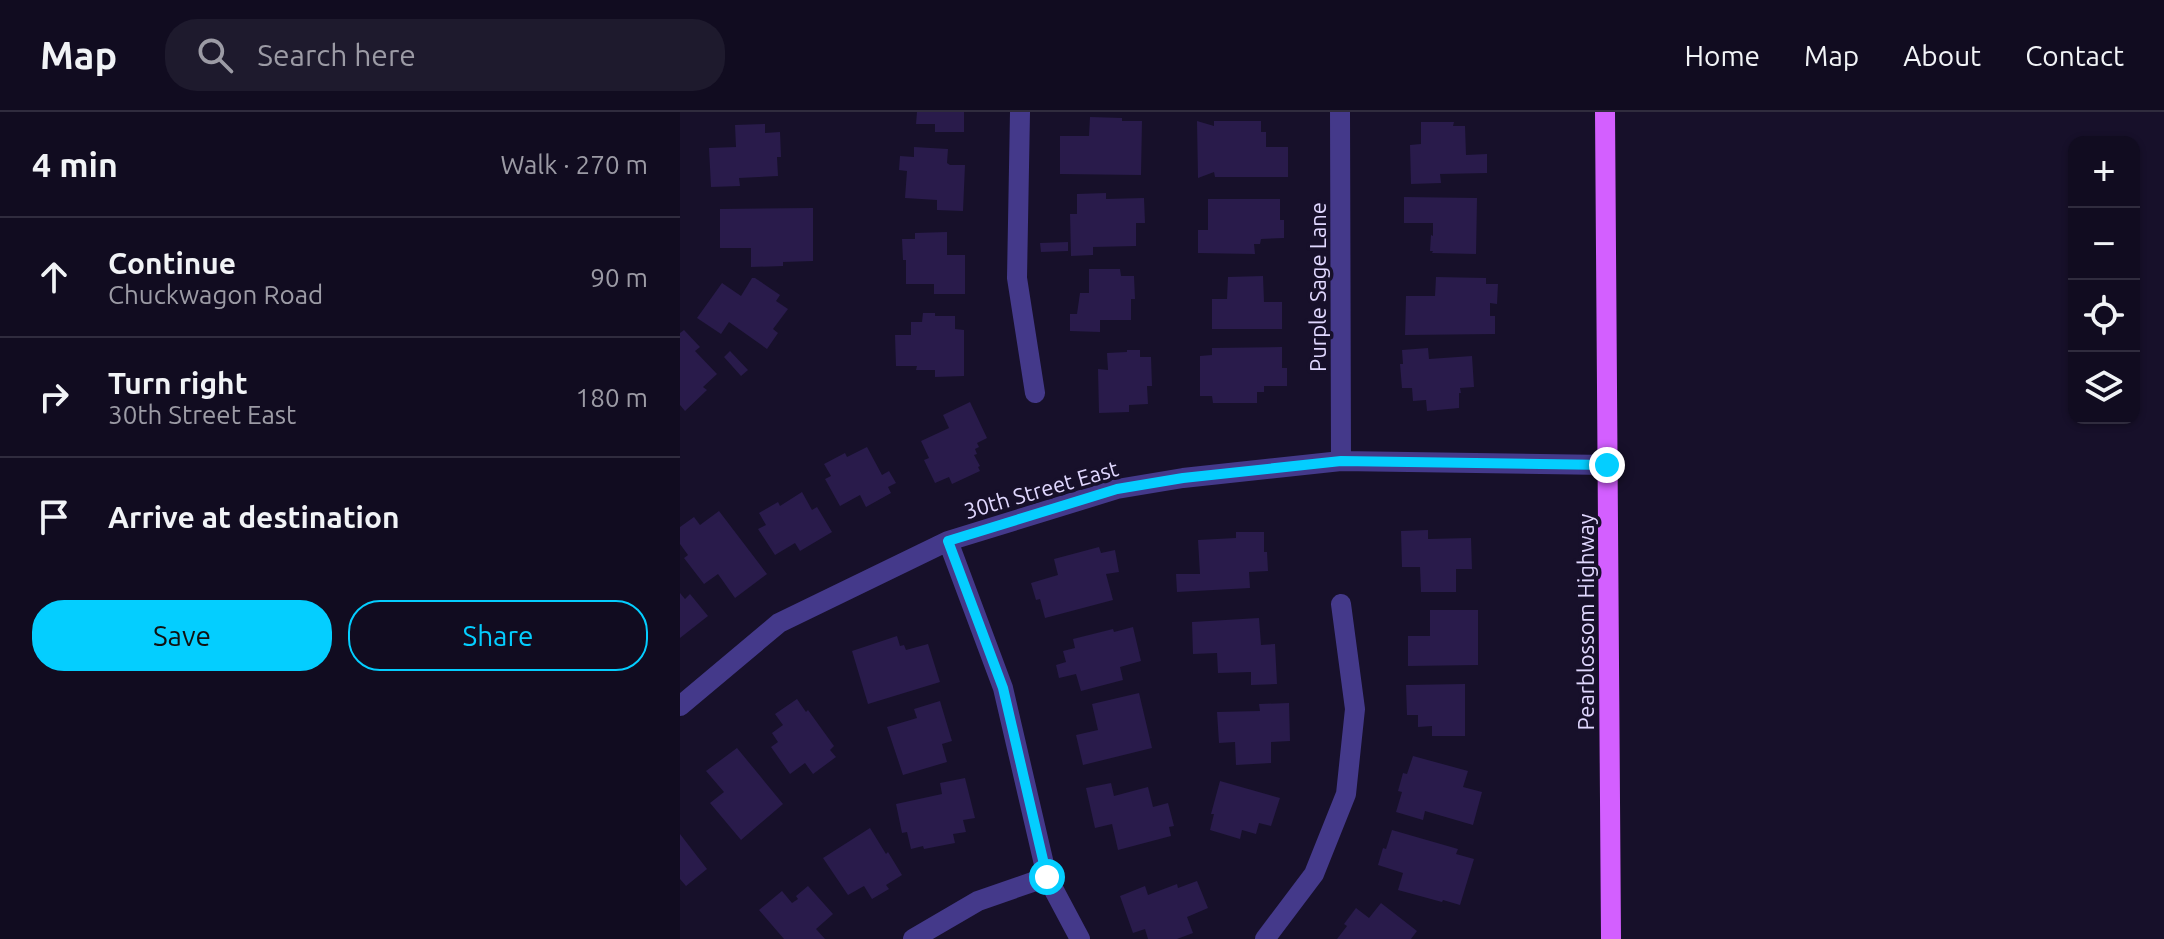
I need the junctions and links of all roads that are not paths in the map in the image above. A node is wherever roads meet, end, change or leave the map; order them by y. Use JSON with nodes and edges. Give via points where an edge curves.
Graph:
{"nodes":[{"id":1,"x":1020,"y":112,"type":"edge"},
{"id":2,"x":1340,"y":112,"type":"edge"},
{"id":3,"x":1605,"y":112,"type":"edge"},
{"id":4,"x":1035,"y":393,"type":"dead end"},
{"id":5,"x":1341,"y":461,"type":"junction"},
{"id":6,"x":1607,"y":465,"type":"junction"},
{"id":7,"x":948,"y":541,"type":"junction"},
{"id":8,"x":1341,"y":604,"type":"dead end"},
{"id":9,"x":680,"y":706,"type":"edge"},
{"id":10,"x":1047,"y":877,"type":"junction"},
{"id":11,"x":913,"y":939,"type":"edge"},
{"id":12,"x":1080,"y":939,"type":"edge"},
{"id":13,"x":1265,"y":939,"type":"edge"},
{"id":14,"x":1611,"y":939,"type":"edge"}],
"edges":[{"from":1,"to":4,"type":"street","via":[[1017,278]]},
{"from":2,"to":5,"type":"street","name":"Purple Sage Lane"},
{"from":3,"to":6,"type":"main road","name":"Pearblossom Highway"},
{"from":5,"to":6,"type":"street","name":"30th Street East"},
{"from":5,"to":7,"type":"street","name":"30th Street East","via":[[1117,489]]},
{"from":6,"to":14,"type":"main road","name":"Pearblossom Highway"},
{"from":7,"to":9,"type":"street","name":"30th Street East","via":[[779,623]]},
{"from":7,"to":10,"type":"street","via":[[1003,688]]},
{"from":8,"to":13,"type":"street","via":[[1355,709],[1346,794],[1314,874]]},
{"from":10,"to":11,"type":"street","via":[[978,901]]},
{"from":10,"to":12,"type":"street"}]}
